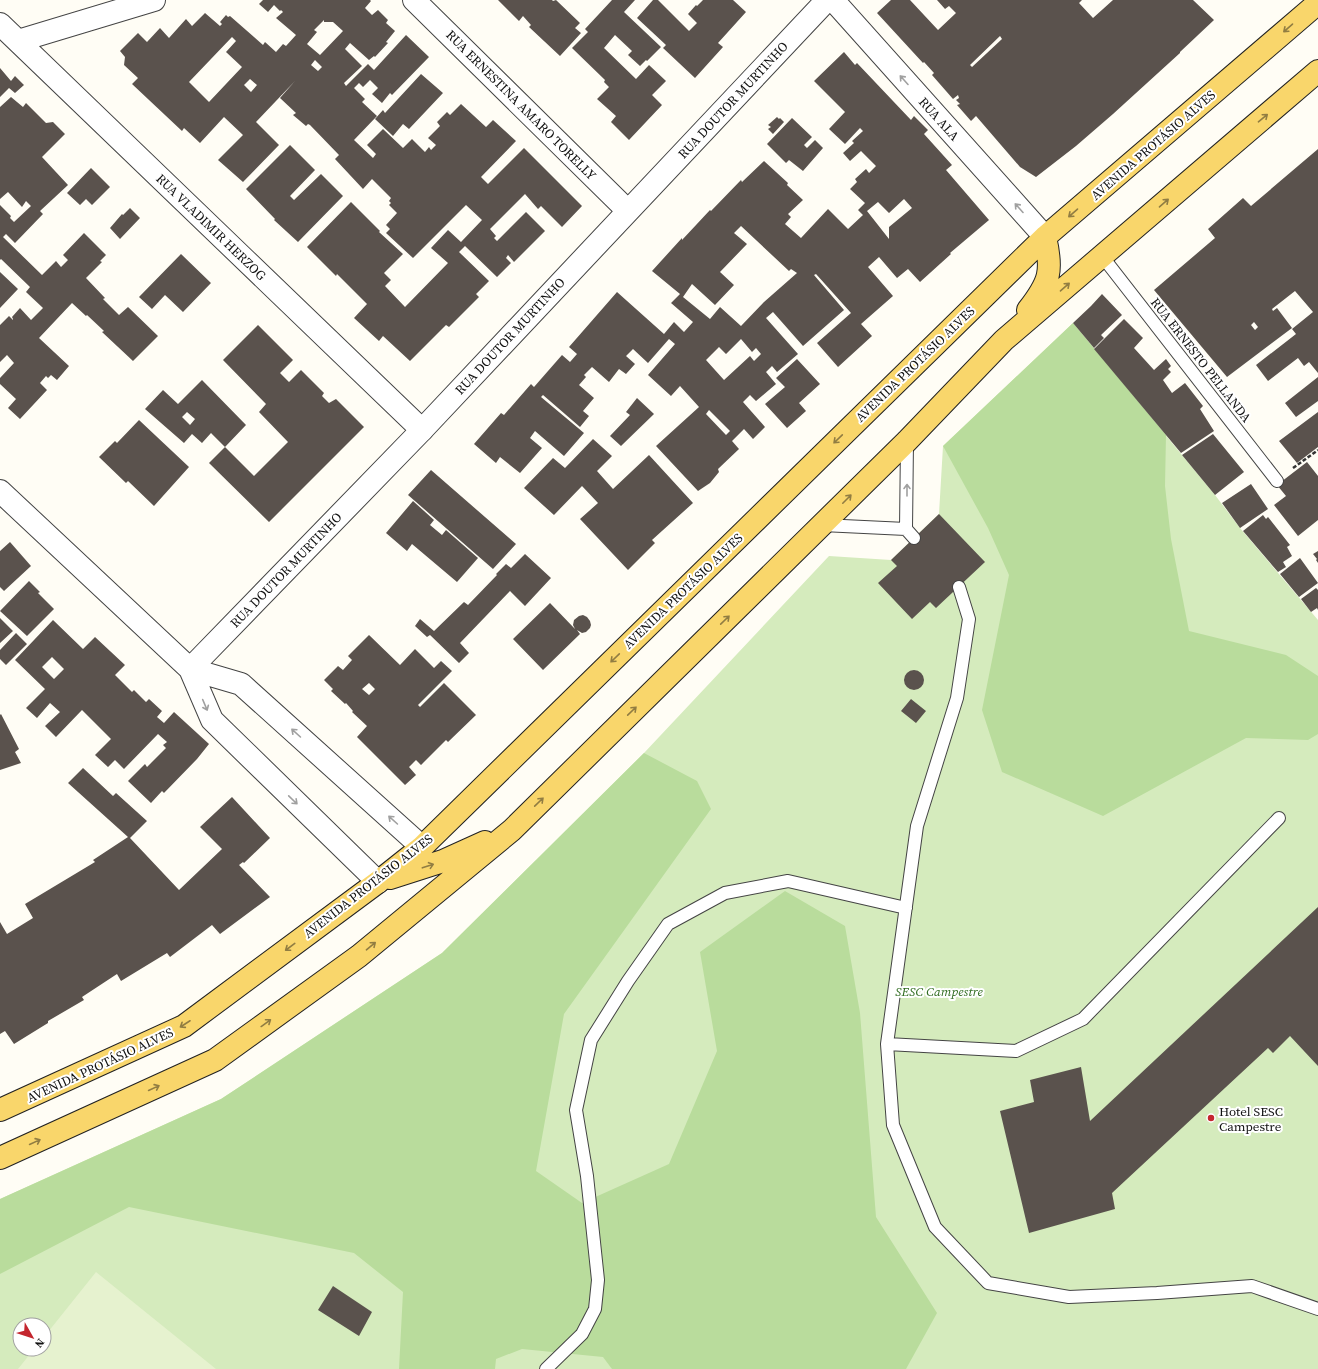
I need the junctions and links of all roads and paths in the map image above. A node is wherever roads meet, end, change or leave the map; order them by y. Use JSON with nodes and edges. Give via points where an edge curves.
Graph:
{"nodes":[{"id":1,"x":154,"y":0,"type":"edge"},
{"id":2,"x":414,"y":0,"type":"edge"},
{"id":3,"x":827,"y":0,"type":"edge"},
{"id":4,"x":833,"y":0,"type":"edge"},
{"id":5,"x":1318,"y":3,"type":"edge"},
{"id":6,"x":0,"y":24,"type":"edge"},
{"id":7,"x":18,"y":41,"type":"junction"},
{"id":8,"x":1318,"y":71,"type":"edge"},
{"id":9,"x":628,"y":211,"type":"junction"},
{"id":10,"x":1045,"y":237,"type":"junction"},
{"id":11,"x":1102,"y":256,"type":"junction"},
{"id":12,"x":1004,"y":340,"type":"junction"},
{"id":13,"x":422,"y":430,"type":"junction"},
{"id":14,"x":907,"y":441,"type":"junction"},
{"id":15,"x":1318,"y":450,"type":"edge"},
{"id":16,"x":1277,"y":481,"type":"joint"},
{"id":17,"x":0,"y":491,"type":"edge"},
{"id":18,"x":822,"y":525,"type":"junction"},
{"id":19,"x":959,"y":587,"type":"dead end"},
{"id":20,"x":190,"y":669,"type":"junction"},
{"id":21,"x":1279,"y":818,"type":"dead end"},
{"id":22,"x":512,"y":830,"type":"junction"},
{"id":23,"x":422,"y":847,"type":"junction"},
{"id":24,"x":378,"y":882,"type":"junction"},
{"id":25,"x":906,"y":908,"type":"junction"},
{"id":26,"x":887,"y":1044,"type":"junction"},
{"id":27,"x":0,"y":1110,"type":"edge"},
{"id":28,"x":0,"y":1158,"type":"edge"},
{"id":29,"x":1318,"y":1309,"type":"edge"},
{"id":30,"x":546,"y":1369,"type":"edge"}],
"edges":[{"from":1,"to":7,"type":"street"},
{"from":2,"to":9,"type":"street","name":"RUA ERNESTINA AMARO TORELLY"},
{"from":3,"to":9,"type":"street","name":"RUA DOUTOR MURTINHO"},
{"from":10,"to":4,"type":"street","name":"RUA ALA","one_way":true},
{"from":5,"to":10,"type":"main road","name":"AVENIDA PROTÁSIO ALVES","one_way":true},
{"from":6,"to":7,"type":"street","name":"RUA VLADIMIR HERZOG"},
{"from":7,"to":13,"type":"street","name":"RUA VLADIMIR HERZOG"},
{"from":11,"to":8,"type":"main road","one_way":true},
{"from":9,"to":13,"type":"street","name":"RUA DOUTOR MURTINHO"},
{"from":10,"to":12,"type":"main road","via":[[1050,270],[1044,286],[1037,299]]},
{"from":10,"to":23,"type":"main road","name":"AVENIDA PROTÁSIO ALVES","one_way":true},
{"from":12,"to":11,"type":"main road","one_way":true},
{"from":11,"to":16,"type":"lane","name":"RUA ERNESTO PELLANDA"},
{"from":12,"to":14,"type":"main road"},
{"from":13,"to":20,"type":"street","name":"RUA DOUTOR MURTINHO"},
{"from":18,"to":14,"type":"main road","one_way":true},
{"from":18,"to":14,"type":"lane","one_way":true,"via":[[910,534]]},
{"from":15,"to":16,"type":"path"},
{"from":17,"to":20,"type":"street"},
{"from":22,"to":18,"type":"main road","one_way":true},
{"from":19,"to":25,"type":"lane","via":[[969,619],[957,698],[917,826]]},
{"from":23,"to":20,"type":"street","one_way":true,"via":[[241,684]]},
{"from":20,"to":24,"type":"street","one_way":true,"via":[[212,720]]},
{"from":21,"to":26,"type":"lane","via":[[1083,1019],[1016,1051]]},
{"from":24,"to":22,"type":"main road","one_way":true,"via":[[443,861]]},
{"from":28,"to":22,"type":"main road","one_way":true,"via":[[215,1060],[359,956]]},
{"from":23,"to":24,"type":"main road","name":"AVENIDA PROTÁSIO ALVES"},
{"from":24,"to":27,"type":"main road","name":"AVENIDA PROTÁSIO ALVES","one_way":true,"via":[[184,1026]]},
{"from":25,"to":26,"type":"lane"},
{"from":25,"to":30,"type":"lane","via":[[788,881],[725,893],[668,924],[591,1040],[576,1110],[587,1176],[598,1280],[595,1309],[582,1334]]},
{"from":26,"to":29,"type":"lane","via":[[893,1125],[935,1227],[988,1283],[1069,1297],[1252,1286]]}]}
